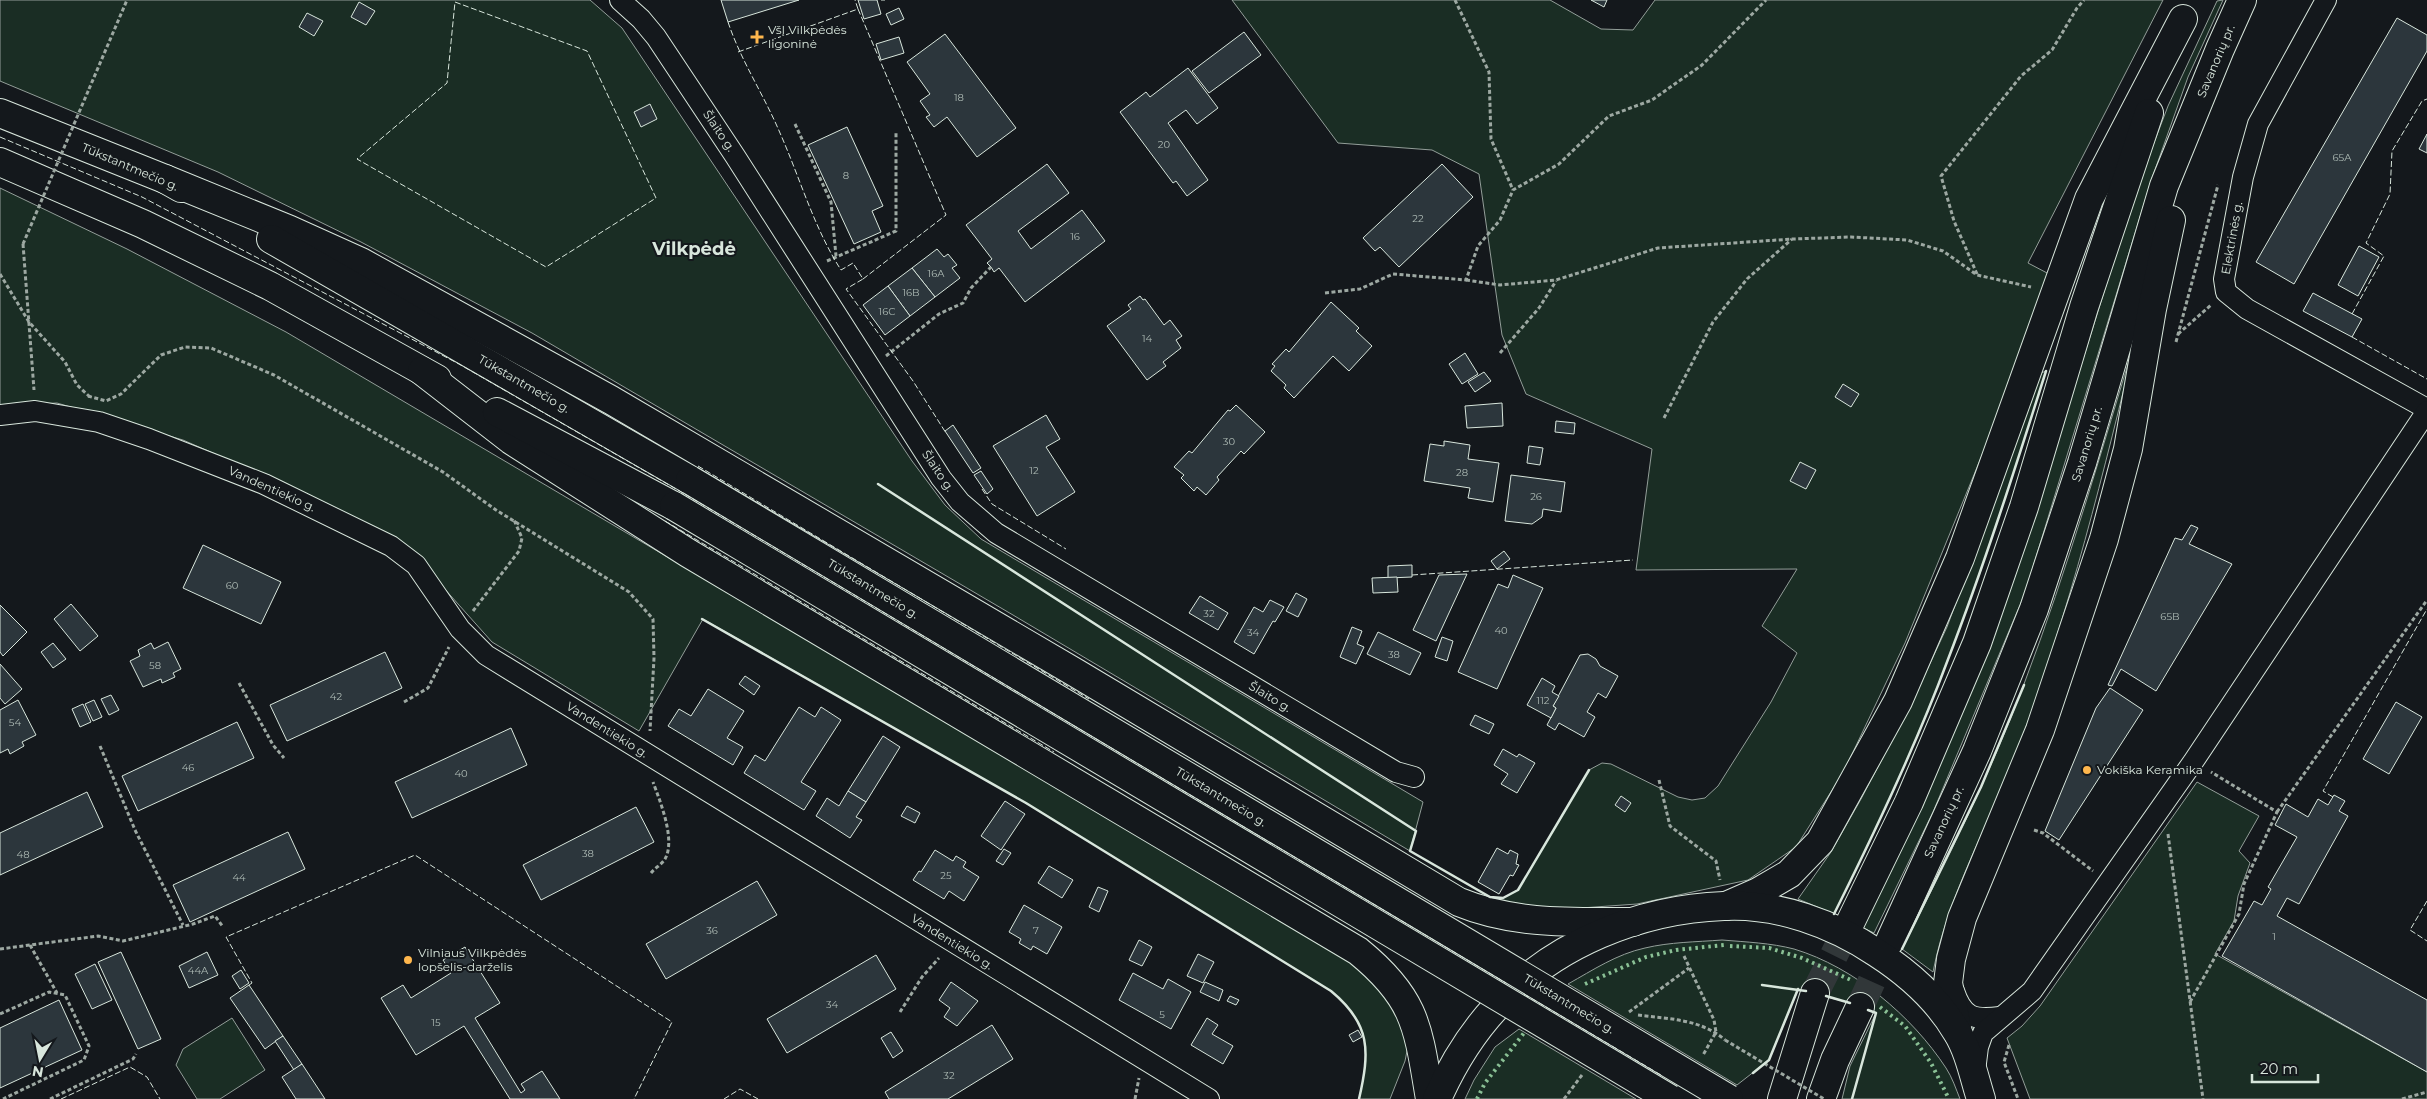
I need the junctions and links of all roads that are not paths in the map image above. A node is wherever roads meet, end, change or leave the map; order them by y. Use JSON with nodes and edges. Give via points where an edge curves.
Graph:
{"nodes":[{"id":1,"x":620,"y":0,"type":"edge"},
{"id":2,"x":2242,"y":0,"type":"edge"},
{"id":3,"x":2326,"y":0,"type":"edge"},
{"id":4,"x":2189,"y":10,"type":"edge"},
{"id":5,"x":0,"y":113,"type":"edge"},
{"id":6,"x":2186,"y":135,"type":"junction"},
{"id":7,"x":0,"y":162,"type":"edge"},
{"id":8,"x":165,"y":179,"type":"junction"},
{"id":9,"x":422,"y":371,"type":"junction"},
{"id":10,"x":2427,"y":410,"type":"edge"},
{"id":11,"x":0,"y":415,"type":"edge"},
{"id":12,"x":1414,"y":777,"type":"dead end"},
{"id":13,"x":1723,"y":893,"type":"junction"},
{"id":14,"x":1851,"y":921,"type":"tunnel mouth"},
{"id":15,"x":1633,"y":922,"type":"junction"},
{"id":16,"x":1890,"y":940,"type":"tunnel mouth"},
{"id":17,"x":1949,"y":974,"type":"junction"},
{"id":18,"x":1815,"y":993,"type":"tunnel mouth"},
{"id":19,"x":1860,"y":1007,"type":"tunnel mouth"},
{"id":20,"x":2000,"y":1017,"type":"junction"},
{"id":21,"x":1958,"y":1033,"type":"junction"},
{"id":22,"x":1978,"y":1089,"type":"edge"},
{"id":23,"x":1209,"y":1099,"type":"edge"},
{"id":24,"x":1430,"y":1099,"type":"edge"},
{"id":25,"x":1437,"y":1099,"type":"edge"},
{"id":26,"x":1670,"y":1099,"type":"edge"},
{"id":27,"x":1729,"y":1099,"type":"edge"},
{"id":28,"x":1782,"y":1099,"type":"edge"},
{"id":29,"x":1822,"y":1099,"type":"edge"}],
"edges":[{"from":1,"to":12,"type":"street","name":"Šlaito g.","via":[[656,37],[960,502],[996,534],[1396,772]]},
{"from":2,"to":6,"type":"highway","name":"Savanorių pr."},
{"from":3,"to":10,"type":"street","name":"Elektrinės g.","via":[[2258,124],[2242,177],[2224,279],[2226,292],[2247,308]]},
{"from":4,"to":13,"type":"highway","via":[[2090,200],[1967,540],[1898,701],[1820,842],[1789,874],[1758,892]]},
{"from":4,"to":14,"type":"highway","via":[[2121,193],[1996,591],[1942,727]]},
{"from":5,"to":8,"type":"highway","name":"Tūkstantmečio g."},
{"from":6,"to":16,"type":"highway","name":"Savanorių pr.","via":[[2164,186],[2082,463],[2034,609],[1977,751]]},
{"from":6,"to":17,"type":"highway","via":[[2118,490],[2040,730],[1962,918]]},
{"from":7,"to":9,"type":"highway","via":[[143,224],[270,286]]},
{"from":8,"to":15,"type":"highway","via":[[361,262],[594,390],[753,481],[1459,902],[1505,917],[1543,922]]},
{"from":8,"to":27,"type":"highway","name":"Tūkstantmečio g.","bridge":true,"via":[[430,328],[690,480]]},
{"from":9,"to":24,"type":"highway","via":[[510,440],[663,537],[1358,951],[1381,970],[1408,1006],[1420,1040]]},
{"from":9,"to":26,"type":"highway","bridge":true,"via":[[674,506]]},
{"from":10,"to":20,"type":"street","via":[[2193,762],[2032,991]]},
{"from":11,"to":23,"type":"street","name":"Vandentiekio g.","via":[[35,411],[99,422],[264,484],[391,546],[416,565],[460,629],[486,655]]},
{"from":13,"to":15,"type":"highway"},
{"from":13,"to":21,"type":"highway","via":[[1812,920],[1859,940],[1928,994]]},
{"from":15,"to":25,"type":"highway","via":[[1566,951],[1526,979],[1470,1038]]},
{"from":17,"to":20,"type":"street","via":[[1965,1012],[1978,1018]]},
{"from":17,"to":21,"type":"highway","via":[[1949,992]]},
{"from":18,"to":28,"type":"highway"},
{"from":19,"to":29,"type":"highway","via":[[1835,1060]]},
{"from":20,"to":22,"type":"street","via":[[1983,1033],[1978,1047]]},
{"from":21,"to":22,"type":"highway"}]}
